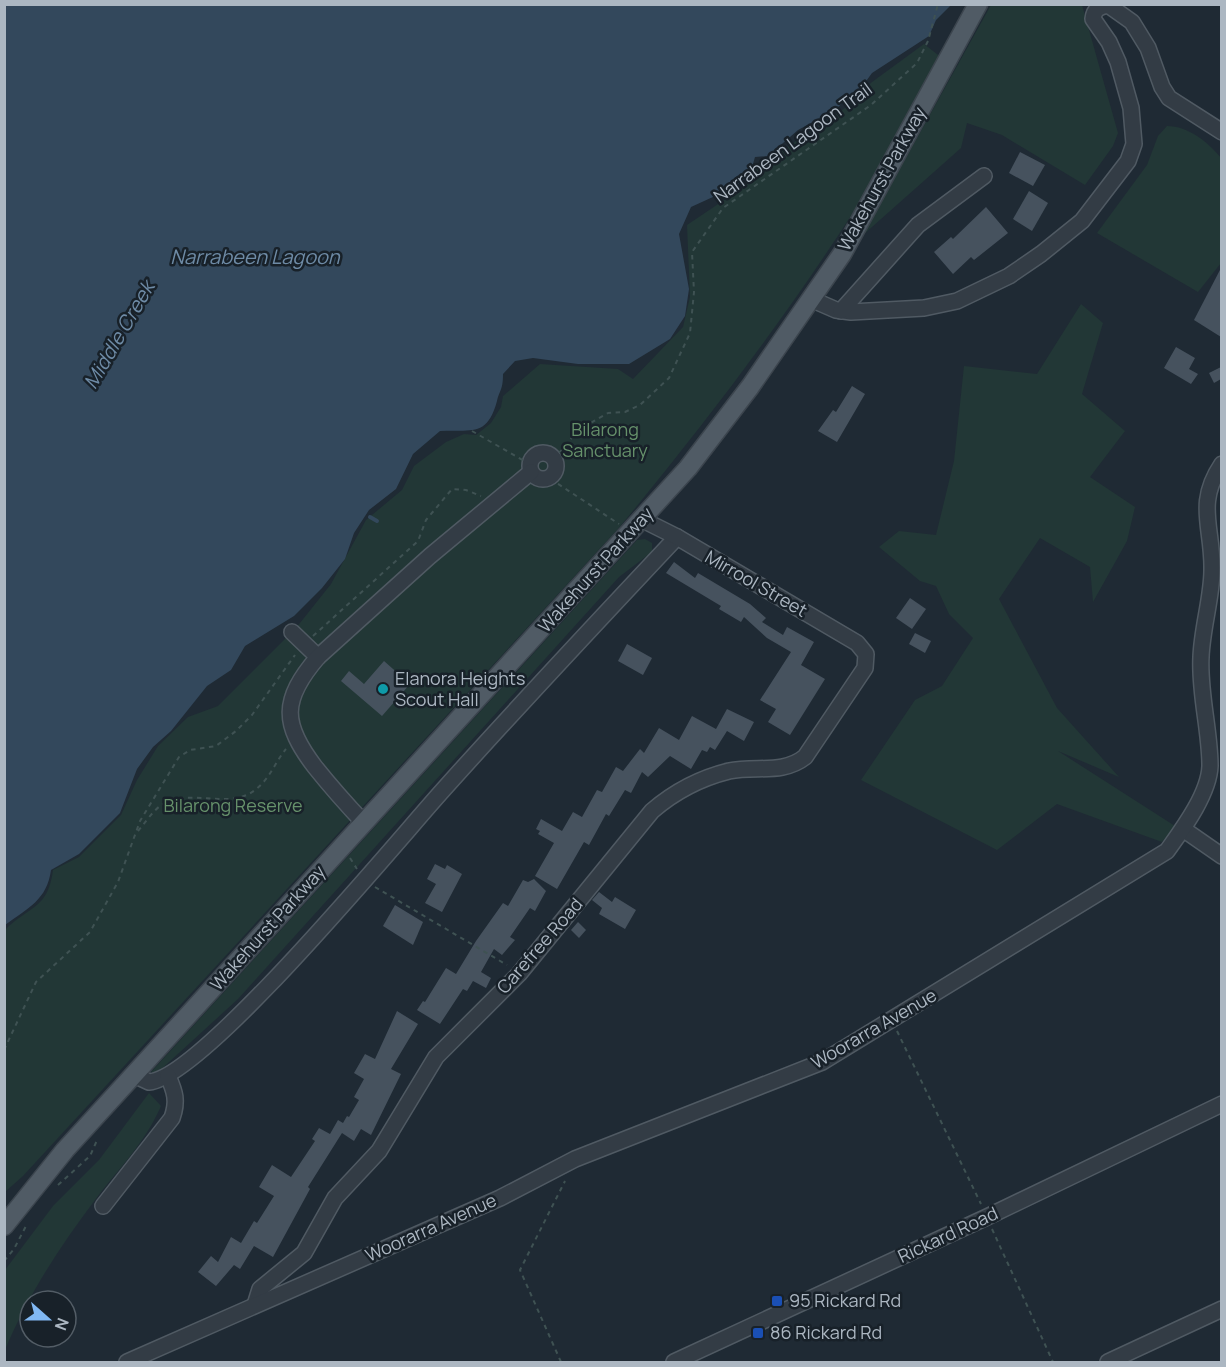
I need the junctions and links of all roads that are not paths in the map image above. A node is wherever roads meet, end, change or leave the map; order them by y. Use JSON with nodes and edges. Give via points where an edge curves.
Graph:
{"nodes":[{"id":1,"x":978,"y":4,"type":"edge"},
{"id":2,"x":1221,"y":132,"type":"edge"},
{"id":3,"x":984,"y":176,"type":"dead end"},
{"id":4,"x":813,"y":300,"type":"junction"},
{"id":5,"x":841,"y":311,"type":"junction"},
{"id":6,"x":1221,"y":464,"type":"edge"},
{"id":7,"x":531,"y":468,"type":"junction"},
{"id":8,"x":637,"y":526,"type":"junction"},
{"id":9,"x":677,"y":537,"type":"junction"},
{"id":10,"x":292,"y":632,"type":"dead end"},
{"id":11,"x":866,"y":654,"type":"joint"},
{"id":12,"x":318,"y":657,"type":"junction"},
{"id":13,"x":364,"y":823,"type":"junction"},
{"id":14,"x":1183,"y":829,"type":"junction"},
{"id":15,"x":1221,"y":856,"type":"edge"},
{"id":16,"x":134,"y":1076,"type":"junction"},
{"id":17,"x":168,"y":1076,"type":"junction"},
{"id":18,"x":1221,"y":1104,"type":"edge"},
{"id":19,"x":103,"y":1206,"type":"dead end"},
{"id":20,"x":4,"y":1227,"type":"edge"},
{"id":21,"x":255,"y":1305,"type":"junction"},
{"id":22,"x":1221,"y":1309,"type":"edge"},
{"id":23,"x":127,"y":1362,"type":"edge"},
{"id":24,"x":674,"y":1362,"type":"edge"},
{"id":25,"x":1108,"y":1362,"type":"edge"}],
"edges":[{"from":1,"to":4,"type":"main road","name":"Wakehurst Parkway"},
{"from":2,"to":5,"type":"street","via":[[1169,98],[1148,48],[1132,22],[1108,5],[1099,6],[1093,18],[1118,62],[1131,108],[1134,144],[1128,161],[1082,221],[1009,276],[957,301],[924,308]]},
{"from":3,"to":5,"type":"street","via":[[918,225]]},
{"from":4,"to":5,"type":"street"},
{"from":4,"to":8,"type":"main road","name":"Wakehurst Parkway","via":[[688,468]]},
{"from":6,"to":14,"type":"street","name":"Woorarra Avenue","via":[[1210,482],[1206,501],[1212,571],[1200,659],[1210,768]]},
{"from":7,"to":7,"type":"street","via":[[538,455],[545,454],[552,458],[555,469],[548,478],[541,479]]},
{"from":7,"to":12,"type":"street"},
{"from":8,"to":9,"type":"street","name":"Mirrool Street"},
{"from":8,"to":13,"type":"main road","name":"Wakehurst Parkway"},
{"from":9,"to":11,"type":"street","name":"Mirrool Street","via":[[857,643]]},
{"from":9,"to":17,"type":"street","name":"Wakehurst Parkway","via":[[236,1018]]},
{"from":10,"to":12,"type":"street"},
{"from":11,"to":21,"type":"street","name":"Carefree Road","via":[[865,668],[805,757],[793,767],[730,771],[673,793],[652,811],[519,974],[436,1057],[379,1151],[335,1198],[303,1253],[260,1289]]},
{"from":12,"to":13,"type":"street","via":[[294,692],[290,712],[295,740]]},
{"from":13,"to":16,"type":"main road","name":"Wakehurst Parkway"},
{"from":14,"to":15,"type":"street"},
{"from":14,"to":21,"type":"street","name":"Woorarra Avenue","via":[[1167,851],[822,1062],[575,1159],[490,1202]]},
{"from":16,"to":17,"type":"street","via":[[149,1082]]},
{"from":16,"to":20,"type":"main road","name":"Wakehurst Parkway","via":[[65,1150]]},
{"from":17,"to":19,"type":"street","via":[[176,1095],[172,1118]]},
{"from":18,"to":24,"type":"street","name":"Rickard Road"},
{"from":21,"to":23,"type":"street","name":"Woorarra Avenue"},
{"from":22,"to":25,"type":"street"}]}
